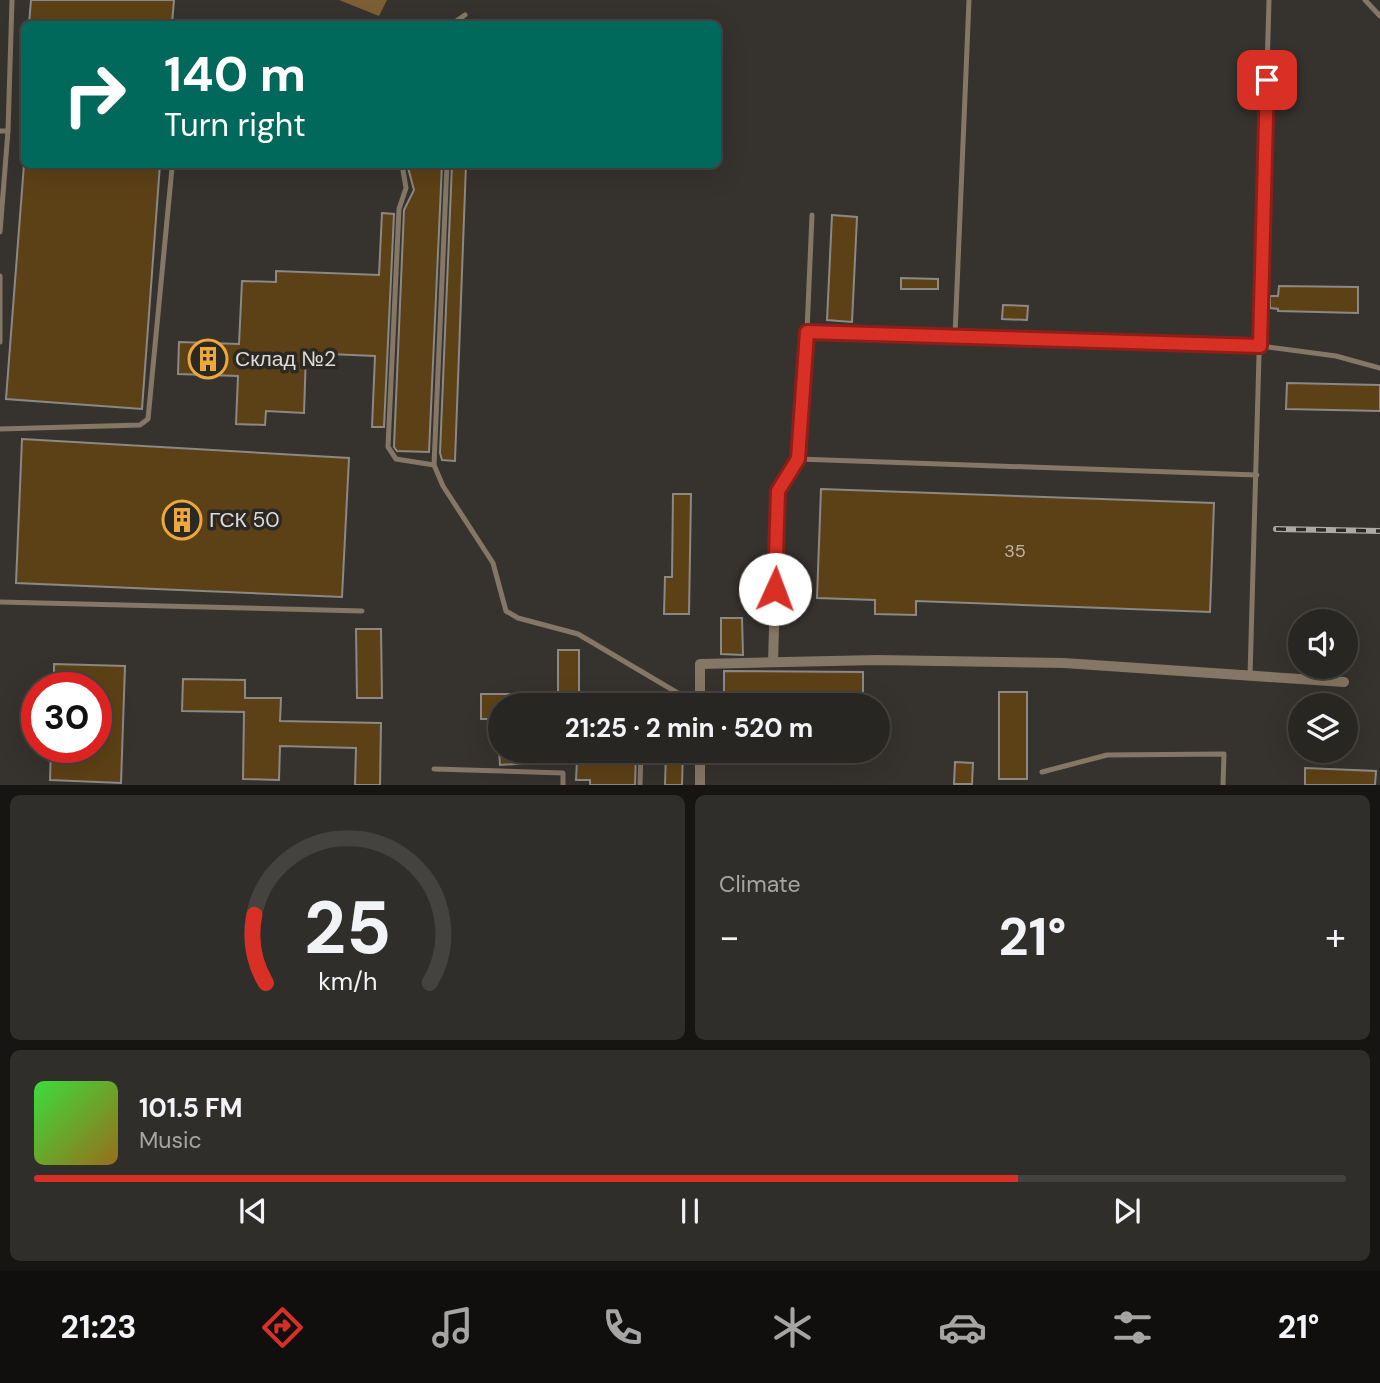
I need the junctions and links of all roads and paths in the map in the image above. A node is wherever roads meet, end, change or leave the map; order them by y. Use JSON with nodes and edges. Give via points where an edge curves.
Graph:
{"nodes":[{"id":1,"x":12,"y":0,"type":"edge"},
{"id":2,"x":969,"y":0,"type":"edge"},
{"id":3,"x":1269,"y":0,"type":"edge"},
{"id":4,"x":1365,"y":0,"type":"edge"},
{"id":5,"x":465,"y":15,"type":"dead end"},
{"id":6,"x":1380,"y":16,"type":"edge"},
{"id":7,"x":456,"y":21,"type":"edge"},
{"id":8,"x":0,"y":131,"type":"edge"},
{"id":9,"x":8,"y":131,"type":"junction"},
{"id":10,"x":172,"y":168,"type":"dead end"},
{"id":11,"x":403,"y":168,"type":"edge"},
{"id":12,"x":447,"y":168,"type":"edge"},
{"id":13,"x":812,"y":215,"type":"dead end"},
{"id":14,"x":0,"y":232,"type":"edge"},
{"id":15,"x":0,"y":276,"type":"edge"},
{"id":16,"x":807,"y":332,"type":"junction"},
{"id":17,"x":955,"y":335,"type":"junction"},
{"id":18,"x":0,"y":342,"type":"edge"},
{"id":19,"x":1260,"y":346,"type":"junction"},
{"id":20,"x":1380,"y":368,"type":"edge"},
{"id":21,"x":0,"y":429,"type":"edge"},
{"id":22,"x":798,"y":459,"type":"junction"},
{"id":23,"x":434,"y":465,"type":"junction"},
{"id":24,"x":1257,"y":475,"type":"junction"},
{"id":25,"x":0,"y":602,"type":"edge"},
{"id":26,"x":362,"y":611,"type":"dead end"},
{"id":27,"x":773,"y":662,"type":"junction"},
{"id":28,"x":1250,"y":676,"type":"junction"},
{"id":29,"x":1344,"y":682,"type":"dead end"},
{"id":30,"x":679,"y":693,"type":"edge"},
{"id":31,"x":699,"y":693,"type":"edge"},
{"id":32,"x":641,"y":763,"type":"edge"},
{"id":33,"x":700,"y":763,"type":"edge"},
{"id":34,"x":434,"y":769,"type":"dead end"},
{"id":35,"x":1042,"y":772,"type":"dead end"},
{"id":36,"x":563,"y":785,"type":"edge"},
{"id":37,"x":640,"y":785,"type":"edge"},
{"id":38,"x":699,"y":785,"type":"edge"},
{"id":39,"x":1223,"y":785,"type":"edge"}],
"edges":[{"from":1,"to":9,"type":"lane"},
{"from":2,"to":17,"type":"lane"},
{"from":3,"to":19,"type":"lane"},
{"from":4,"to":6,"type":"lane"},
{"from":5,"to":7,"type":"lane"},
{"from":8,"to":9,"type":"lane"},
{"from":9,"to":14,"type":"lane"},
{"from":10,"to":21,"type":"lane","via":[[148,419],[140,425]]},
{"from":11,"to":23,"type":"lane","via":[[406,188],[399,209],[388,447],[396,459]]},
{"from":12,"to":23,"type":"lane"},
{"from":13,"to":16,"type":"lane"},
{"from":15,"to":18,"type":"lane"},
{"from":16,"to":17,"type":"lane"},
{"from":16,"to":22,"type":"lane"},
{"from":17,"to":19,"type":"lane"},
{"from":19,"to":20,"type":"lane","via":[[1336,355]]},
{"from":19,"to":24,"type":"lane"},
{"from":22,"to":24,"type":"lane"},
{"from":22,"to":27,"type":"street","via":[[778,491]]},
{"from":23,"to":30,"type":"lane","via":[[493,563],[506,611],[578,634]]},
{"from":24,"to":28,"type":"lane"},
{"from":25,"to":26,"type":"lane"},
{"from":27,"to":28,"type":"street","via":[[1064,663]]},
{"from":27,"to":31,"type":"street","via":[[700,664]]},
{"from":28,"to":29,"type":"street"},
{"from":32,"to":37,"type":"lane"},
{"from":33,"to":38,"type":"street"},
{"from":34,"to":36,"type":"lane","via":[[563,773]]},
{"from":35,"to":39,"type":"lane","via":[[1107,755],[1224,754]]}]}
